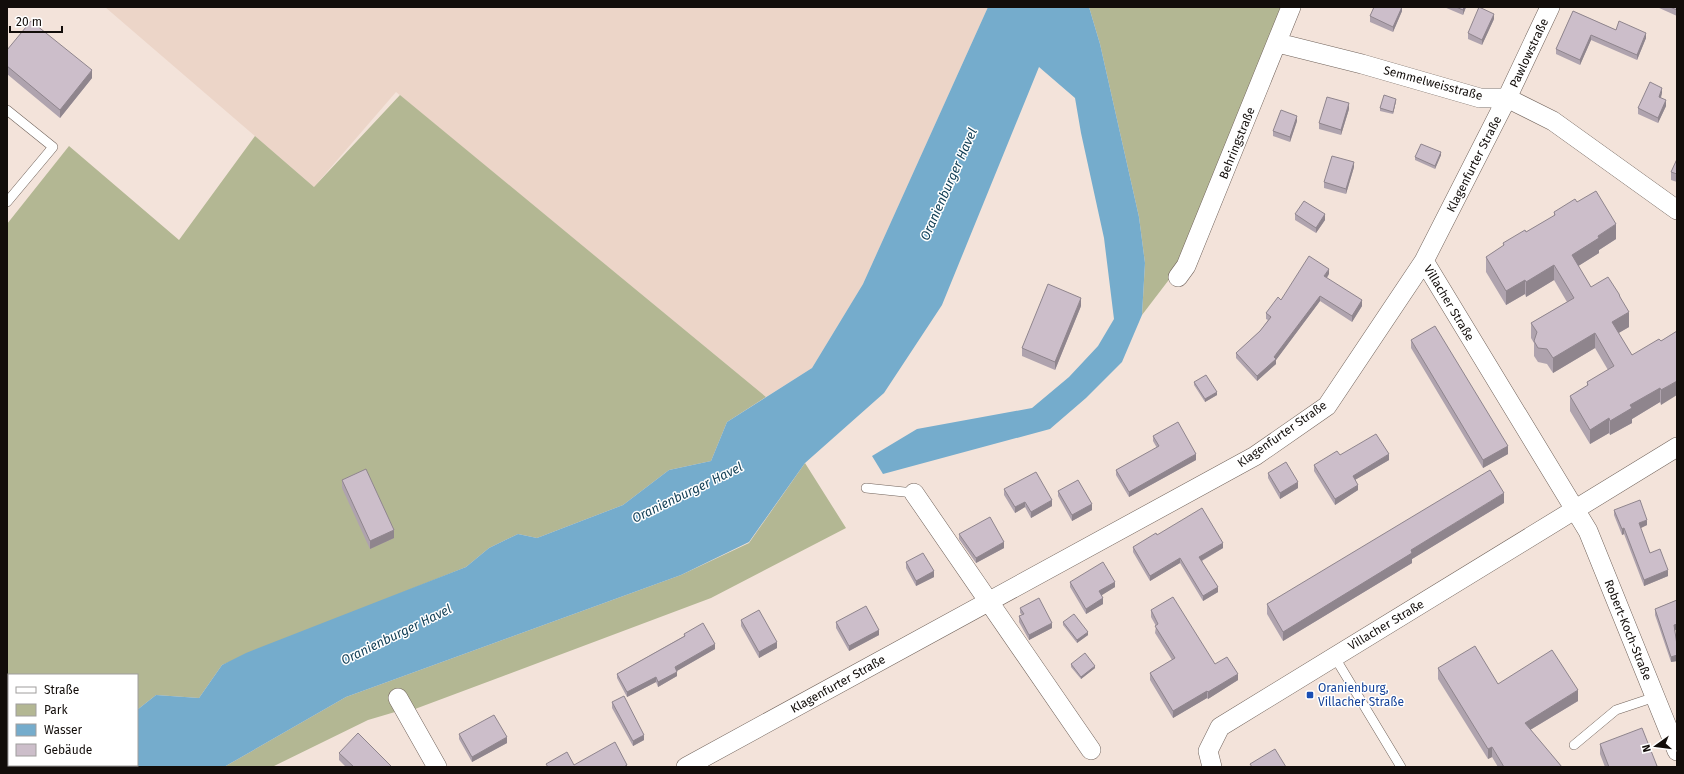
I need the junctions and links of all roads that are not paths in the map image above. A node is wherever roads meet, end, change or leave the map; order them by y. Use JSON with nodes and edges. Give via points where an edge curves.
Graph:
{"nodes":[{"id":1,"x":1291,"y":7,"type":"edge"},
{"id":2,"x":1550,"y":7,"type":"edge"},
{"id":3,"x":1278,"y":43,"type":"junction"},
{"id":4,"x":1507,"y":98,"type":"junction"},
{"id":5,"x":7,"y":110,"type":"edge"},
{"id":6,"x":7,"y":202,"type":"edge"},
{"id":7,"x":1677,"y":210,"type":"edge"},
{"id":8,"x":1424,"y":261,"type":"junction"},
{"id":9,"x":1178,"y":277,"type":"dead end"},
{"id":10,"x":1677,"y":447,"type":"edge"},
{"id":11,"x":866,"y":488,"type":"dead end"},
{"id":12,"x":914,"y":493,"type":"joint"},
{"id":13,"x":1575,"y":509,"type":"junction"},
{"id":14,"x":990,"y":601,"type":"junction"},
{"id":15,"x":1334,"y":656,"type":"junction"},
{"id":16,"x":1655,"y":697,"type":"junction"},
{"id":17,"x":398,"y":698,"type":"dead end"},
{"id":18,"x":1574,"y":745,"type":"dead end"},
{"id":19,"x":1091,"y":750,"type":"dead end"},
{"id":20,"x":1677,"y":751,"type":"edge"},
{"id":21,"x":1210,"y":759,"type":"edge"},
{"id":22,"x":437,"y":767,"type":"edge"},
{"id":23,"x":686,"y":767,"type":"edge"},
{"id":24,"x":1401,"y":767,"type":"edge"}],
"edges":[{"from":1,"to":3,"type":"street","name":"Behringstraße"},
{"from":2,"to":4,"type":"street","name":"Pawlowstraße"},
{"from":3,"to":4,"type":"street","name":"Semmelweisstraße","via":[[1480,98]]},
{"from":3,"to":9,"type":"street","name":"Behringstraße","via":[[1186,266]]},
{"from":4,"to":7,"type":"street","name":"Semmelweisstraße","via":[[1553,121]]},
{"from":4,"to":8,"type":"street","name":"Klagenfurter Straße"},
{"from":5,"to":6,"type":"lane","via":[[53,147]]},
{"from":8,"to":13,"type":"street","name":"Villacher Straße"},
{"from":8,"to":14,"type":"street","name":"Klagenfurter Straße","via":[[1327,406],[1255,456]]},
{"from":10,"to":13,"type":"street","name":"Villacher Straße"},
{"from":11,"to":12,"type":"lane"},
{"from":12,"to":14,"type":"street"},
{"from":13,"to":15,"type":"street","name":"Villacher Straße"},
{"from":13,"to":16,"type":"street","name":"Robert-Koch-Straße","via":[[1588,531]]},
{"from":14,"to":19,"type":"street"},
{"from":14,"to":23,"type":"street","name":"Klagenfurter Straße"},
{"from":15,"to":21,"type":"street","name":"Villacher Straße","via":[[1220,727]]},
{"from":15,"to":24,"type":"lane"},
{"from":16,"to":18,"type":"lane","via":[[1616,710]]},
{"from":16,"to":20,"type":"street","name":"Robert-Koch-Straße"},
{"from":17,"to":22,"type":"street"}]}
